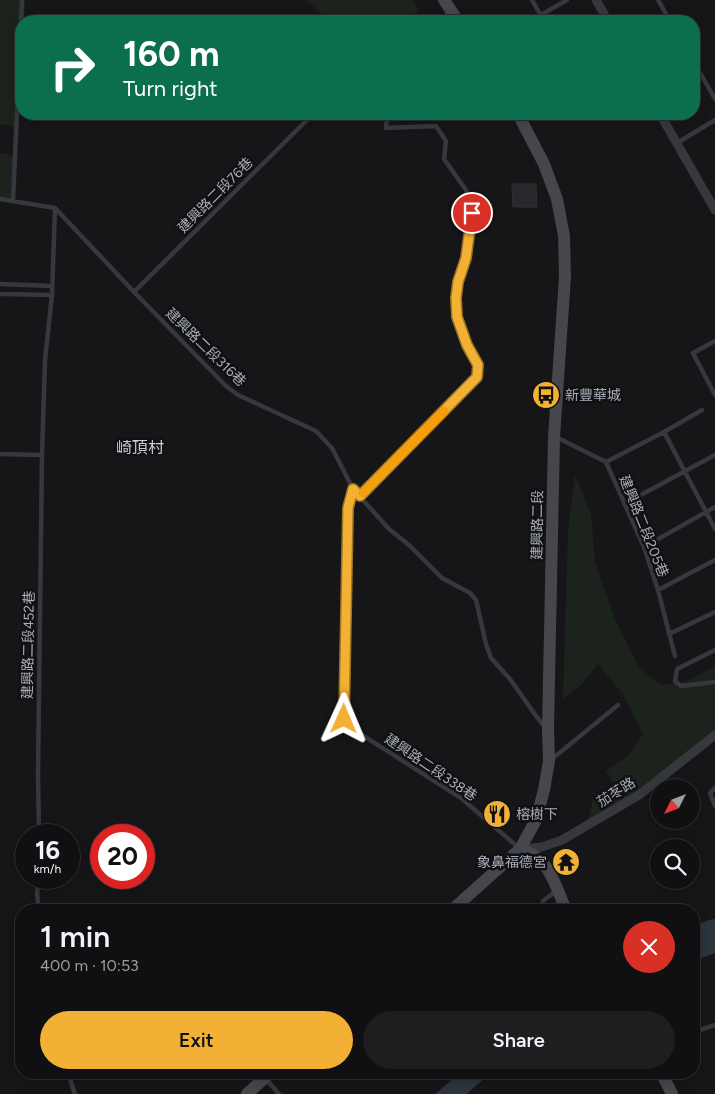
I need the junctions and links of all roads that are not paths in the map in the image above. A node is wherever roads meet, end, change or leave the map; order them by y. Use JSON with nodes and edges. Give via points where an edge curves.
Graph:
{"nodes":[{"id":1,"x":22,"y":0,"type":"edge"},
{"id":2,"x":532,"y":0,"type":"edge"},
{"id":3,"x":567,"y":0,"type":"edge"},
{"id":4,"x":596,"y":0,"type":"edge"},
{"id":5,"x":658,"y":0,"type":"edge"},
{"id":6,"x":21,"y":15,"type":"edge"},
{"id":7,"x":541,"y":15,"type":"joint"},
{"id":8,"x":605,"y":15,"type":"edge"},
{"id":9,"x":667,"y":15,"type":"edge"},
{"id":10,"x":700,"y":73,"type":"edge"},
{"id":11,"x":715,"y":100,"type":"edge"},
{"id":12,"x":16,"y":120,"type":"edge"},
{"id":13,"x":307,"y":120,"type":"edge"},
{"id":14,"x":387,"y":120,"type":"edge"},
{"id":15,"x":521,"y":120,"type":"edge"},
{"id":16,"x":664,"y":120,"type":"edge"},
{"id":17,"x":715,"y":120,"type":"edge"},
{"id":18,"x":677,"y":143,"type":"junction"},
{"id":19,"x":0,"y":199,"type":"edge"},
{"id":20,"x":12,"y":201,"type":"junction"},
{"id":21,"x":55,"y":208,"type":"junction"},
{"id":22,"x":715,"y":210,"type":"edge"},
{"id":23,"x":0,"y":284,"type":"edge"},
{"id":24,"x":52,"y":286,"type":"junction"},
{"id":25,"x":134,"y":292,"type":"junction"},
{"id":26,"x":1,"y":294,"type":"edge"},
{"id":27,"x":52,"y":295,"type":"junction"},
{"id":28,"x":715,"y":341,"type":"edge"},
{"id":29,"x":715,"y":395,"type":"edge"},
{"id":30,"x":702,"y":410,"type":"dead end"},
{"id":31,"x":664,"y":432,"type":"junction"},
{"id":32,"x":554,"y":437,"type":"junction"},
{"id":33,"x":0,"y":454,"type":"edge"},
{"id":34,"x":42,"y":455,"type":"junction"},
{"id":35,"x":715,"y":455,"type":"edge"},
{"id":36,"x":606,"y":462,"type":"junction"},
{"id":37,"x":685,"y":471,"type":"junction"},
{"id":38,"x":353,"y":489,"type":"junction"},
{"id":39,"x":360,"y":496,"type":"junction"},
{"id":40,"x":624,"y":504,"type":"junction"},
{"id":41,"x":715,"y":507,"type":"edge"},
{"id":42,"x":706,"y":512,"type":"junction"},
{"id":43,"x":715,"y":529,"type":"edge"},
{"id":44,"x":644,"y":547,"type":"junction"},
{"id":45,"x":715,"y":560,"type":"edge"},
{"id":46,"x":658,"y":590,"type":"junction"},
{"id":47,"x":715,"y":612,"type":"edge"},
{"id":48,"x":669,"y":634,"type":"junction"},
{"id":49,"x":715,"y":650,"type":"edge"},
{"id":50,"x":675,"y":656,"type":"dead end"},
{"id":51,"x":715,"y":682,"type":"edge"},
{"id":52,"x":618,"y":705,"type":"dead end"},
{"id":53,"x":548,"y":729,"type":"junction"},
{"id":54,"x":715,"y":735,"type":"edge"},
{"id":55,"x":548,"y":761,"type":"junction"},
{"id":56,"x":715,"y":788,"type":"edge"},
{"id":57,"x":715,"y":806,"type":"edge"},
{"id":58,"x":39,"y":824,"type":"edge"},
{"id":59,"x":520,"y":849,"type":"junction"},
{"id":60,"x":38,"y":889,"type":"edge"},
{"id":61,"x":557,"y":890,"type":"junction"},
{"id":62,"x":38,"y":904,"type":"edge"},
{"id":63,"x":459,"y":904,"type":"edge"},
{"id":64,"x":543,"y":904,"type":"edge"},
{"id":65,"x":563,"y":904,"type":"edge"},
{"id":66,"x":715,"y":1025,"type":"edge"},
{"id":67,"x":700,"y":1030,"type":"edge"},
{"id":68,"x":70,"y":1079,"type":"edge"},
{"id":69,"x":264,"y":1079,"type":"edge"},
{"id":70,"x":270,"y":1079,"type":"edge"},
{"id":71,"x":664,"y":1079,"type":"edge"},
{"id":72,"x":74,"y":1094,"type":"edge"},
{"id":73,"x":248,"y":1094,"type":"edge"},
{"id":74,"x":279,"y":1094,"type":"edge"},
{"id":75,"x":672,"y":1094,"type":"edge"}],
"edges":[{"from":1,"to":6,"type":"lane"},
{"from":2,"to":7,"type":"lane"},
{"from":3,"to":7,"type":"lane"},
{"from":4,"to":8,"type":"street"},
{"from":5,"to":9,"type":"lane"},
{"from":10,"to":11,"type":"lane"},
{"from":12,"to":20,"type":"lane"},
{"from":13,"to":25,"type":"lane","name":"建興路二段76巷"},
{"from":14,"to":39,"type":"lane","via":[[386,128],[436,126],[446,141],[444,159],[470,200],[471,224],[456,298],[457,317],[478,365],[477,377]]},
{"from":15,"to":32,"type":"street","name":"建興路二段","via":[[558,199],[564,236],[565,277]]},
{"from":16,"to":18,"type":"street"},
{"from":17,"to":18,"type":"lane"},
{"from":18,"to":22,"type":"street"},
{"from":19,"to":20,"type":"lane"},
{"from":20,"to":21,"type":"lane"},
{"from":21,"to":24,"type":"lane","name":"建興路二段452巷"},
{"from":21,"to":25,"type":"lane","name":"建興路二段316巷"},
{"from":23,"to":24,"type":"lane"},
{"from":24,"to":27,"type":"lane","name":"建興路二段452巷"},
{"from":25,"to":38,"type":"lane","name":"建興路二段316巷","via":[[226,386],[238,395],[316,431],[332,448]]},
{"from":26,"to":27,"type":"lane"},
{"from":27,"to":34,"type":"lane","name":"建興路二段452巷","via":[[45,360]]},
{"from":28,"to":29,"type":"lane","via":[[693,354]]},
{"from":30,"to":31,"type":"lane","name":"建興路二段205巷"},
{"from":31,"to":36,"type":"lane","name":"建興路二段205巷"},
{"from":31,"to":37,"type":"lane"},
{"from":32,"to":36,"type":"lane","name":"建興路二段205巷"},
{"from":32,"to":53,"type":"street","name":"建興路二段"},
{"from":33,"to":34,"type":"lane"},
{"from":34,"to":58,"type":"lane","name":"建興路二段452巷"},
{"from":35,"to":37,"type":"lane"},
{"from":36,"to":40,"type":"lane","name":"建興路二段205巷"},
{"from":37,"to":40,"type":"lane"},
{"from":37,"to":42,"type":"lane"},
{"from":38,"to":39,"type":"lane","name":"建興路二段316巷"},
{"from":38,"to":59,"type":"lane","name":"建興路二段338巷","via":[[348,508],[344,719],[348,726],[461,798]]},
{"from":39,"to":53,"type":"lane","name":"建興路二段316巷","via":[[389,530],[410,545],[435,572],[476,600],[491,658]]},
{"from":40,"to":44,"type":"lane","name":"建興路二段205巷"},
{"from":41,"to":42,"type":"lane"},
{"from":42,"to":43,"type":"lane"},
{"from":42,"to":44,"type":"lane"},
{"from":44,"to":46,"type":"lane","name":"建興路二段205巷"},
{"from":45,"to":46,"type":"lane"},
{"from":46,"to":48,"type":"lane","name":"建興路二段205巷"},
{"from":47,"to":48,"type":"lane"},
{"from":48,"to":50,"type":"lane","name":"建興路二段205巷"},
{"from":49,"to":51,"type":"lane","via":[[677,669],[676,681],[681,686]]},
{"from":52,"to":55,"type":"lane"},
{"from":53,"to":55,"type":"street","name":"建興路二段"},
{"from":54,"to":59,"type":"street","name":"茄苳路","via":[[622,805],[562,840],[542,847]]},
{"from":55,"to":59,"type":"street","name":"建興路二段","via":[[536,820]]},
{"from":56,"to":57,"type":"lane","via":[[710,792]]},
{"from":59,"to":61,"type":"street","via":[[530,852],[545,864]]},
{"from":59,"to":63,"type":"street","name":"建興路二段"},
{"from":60,"to":62,"type":"lane"},
{"from":61,"to":64,"type":"lane"},
{"from":61,"to":65,"type":"street"},
{"from":66,"to":67,"type":"lane"},
{"from":68,"to":72,"type":"lane"},
{"from":69,"to":73,"type":"street"},
{"from":70,"to":74,"type":"lane"},
{"from":71,"to":75,"type":"street"}]}
